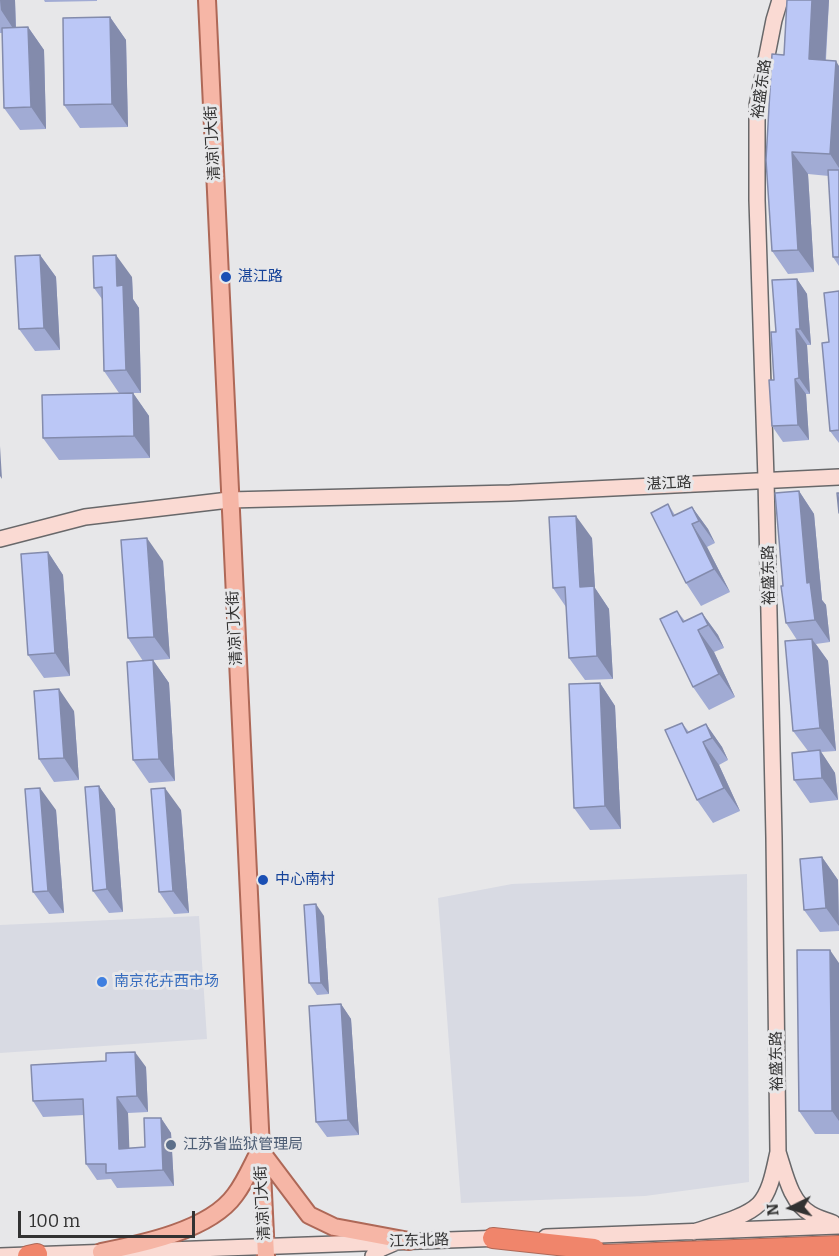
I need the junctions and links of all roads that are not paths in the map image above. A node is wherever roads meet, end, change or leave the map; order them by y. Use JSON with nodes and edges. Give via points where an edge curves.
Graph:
{"nodes":[{"id":1,"x":207,"y":0,"type":"edge"},
{"id":2,"x":780,"y":0,"type":"edge"},
{"id":3,"x":839,"y":477,"type":"edge"},
{"id":4,"x":766,"y":479,"type":"junction"},
{"id":5,"x":229,"y":500,"type":"junction"},
{"id":6,"x":0,"y":539,"type":"edge"},
{"id":7,"x":260,"y":1150,"type":"junction"},
{"id":8,"x":778,"y":1152,"type":"junction"},
{"id":9,"x":839,"y":1226,"type":"edge"},
{"id":10,"x":694,"y":1232,"type":"junction"},
{"id":11,"x":494,"y":1238,"type":"junction"},
{"id":12,"x":403,"y":1241,"type":"junction"},
{"id":13,"x":839,"y":1246,"type":"edge"},
{"id":14,"x":191,"y":1249,"type":"junction"},
{"id":15,"x":265,"y":1250,"type":"edge"},
{"id":16,"x":101,"y":1252,"type":"junction"},
{"id":17,"x":638,"y":1254,"type":"junction"},
{"id":18,"x":32,"y":1255,"type":"edge"},
{"id":19,"x":0,"y":1256,"type":"edge"},
{"id":20,"x":213,"y":1256,"type":"edge"},
{"id":21,"x":373,"y":1256,"type":"edge"},
{"id":22,"x":578,"y":1256,"type":"edge"}],
"edges":[{"from":1,"to":5,"type":"main road","name":"清凉门大街"},
{"from":2,"to":4,"type":"main road","name":"裕盛东路","via":[[757,106]]},
{"from":3,"to":4,"type":"main road","name":"湛江路"},
{"from":4,"to":5,"type":"main road","name":"湛江路","via":[[510,493]]},
{"from":4,"to":8,"type":"main road","name":"裕盛东路"},
{"from":5,"to":6,"type":"main road","name":"湛江路","via":[[85,517]]},
{"from":5,"to":7,"type":"main road","name":"清凉门大街"},
{"from":7,"to":12,"type":"main road","via":[[309,1215],[334,1227]]},
{"from":7,"to":15,"type":"main road","name":"清凉门大街"},
{"from":7,"to":16,"type":"main road","via":[[235,1196],[219,1211],[165,1237]]},
{"from":8,"to":9,"type":"main road","name":"裕盛东路","via":[[798,1203],[810,1214]]},
{"from":8,"to":10,"type":"main road","name":"裕盛东路","via":[[769,1187],[759,1204],[739,1216]]},
{"from":9,"to":10,"type":"main road","name":"江东北路"},
{"from":10,"to":11,"type":"main road","name":"江东北路"},
{"from":11,"to":12,"type":"main road","name":"江东北路"},
{"from":11,"to":17,"type":"highway"},
{"from":12,"to":15,"type":"main road","name":"江东北路"},
{"from":12,"to":21,"type":"main road"},
{"from":13,"to":17,"type":"highway"},
{"from":14,"to":15,"type":"main road","name":"江东北路"},
{"from":14,"to":16,"type":"main road","name":"江东北路"},
{"from":14,"to":20,"type":"main road"},
{"from":16,"to":18,"type":"main road","name":"江东北路"},
{"from":17,"to":22,"type":"highway"},
{"from":18,"to":19,"type":"main road","name":"江东北路"}]}
